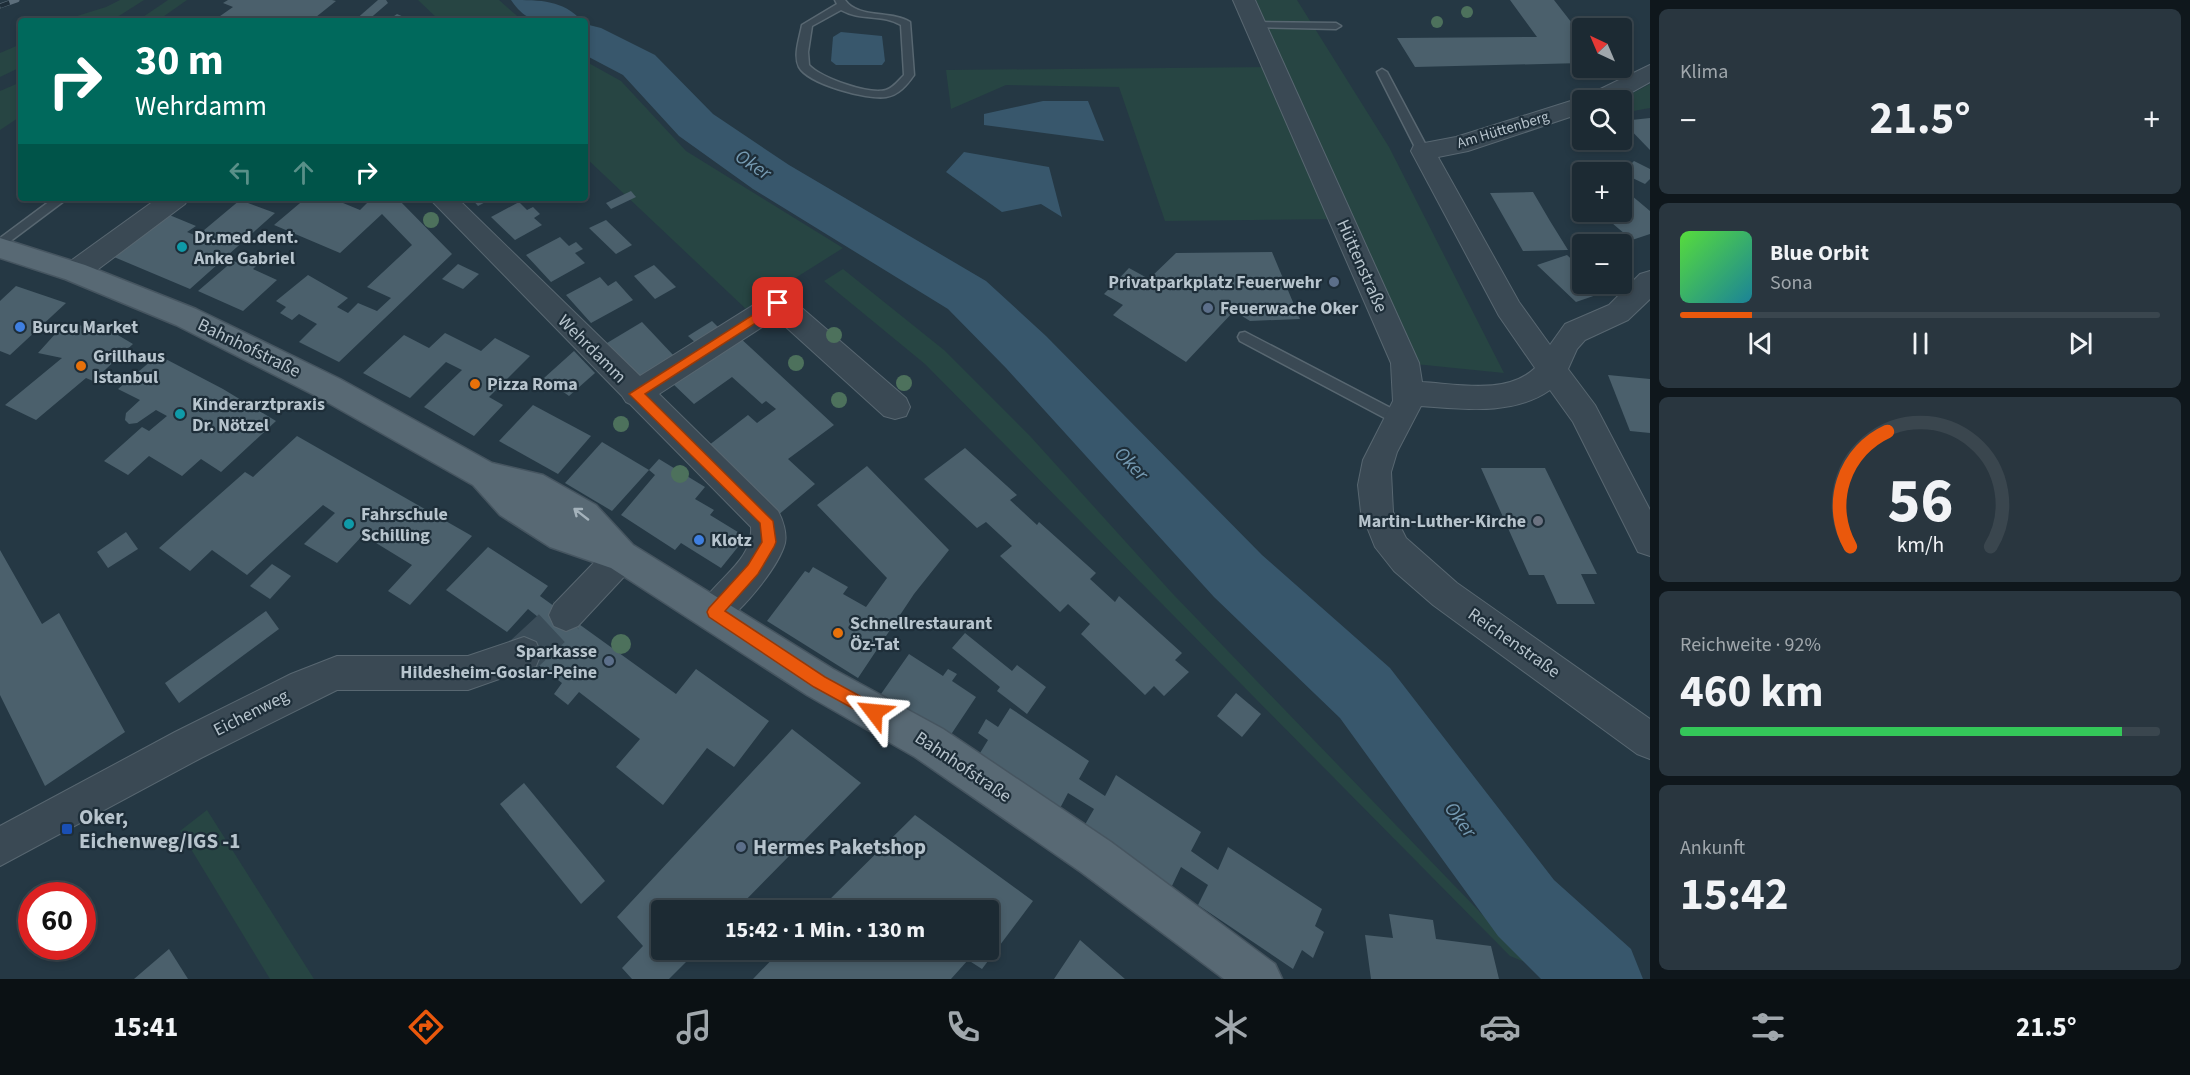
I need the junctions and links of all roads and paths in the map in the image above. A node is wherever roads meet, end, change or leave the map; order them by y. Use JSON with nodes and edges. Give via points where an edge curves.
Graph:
{"nodes":[{"id":1,"x":1244,"y":0,"type":"edge"},
{"id":2,"x":841,"y":2,"type":"edge"},
{"id":3,"x":1255,"y":25,"type":"junction"},
{"id":4,"x":1336,"y":26,"type":"dead end"},
{"id":5,"x":1382,"y":72,"type":"dead end"},
{"id":6,"x":1650,"y":72,"type":"edge"},
{"id":7,"x":1619,"y":90,"type":"edge"},
{"id":8,"x":1572,"y":108,"type":"edge"},
{"id":9,"x":1423,"y":151,"type":"junction"},
{"id":10,"x":58,"y":201,"type":"edge"},
{"id":11,"x":172,"y":201,"type":"edge"},
{"id":12,"x":445,"y":201,"type":"edge"},
{"id":13,"x":0,"y":246,"type":"edge"},
{"id":14,"x":75,"y":273,"type":"junction"},
{"id":15,"x":1650,"y":281,"type":"edge"},
{"id":16,"x":1245,"y":337,"type":"dead end"},
{"id":17,"x":1552,"y":371,"type":"junction"},
{"id":18,"x":636,"y":394,"type":"junction"},
{"id":19,"x":1406,"y":406,"type":"junction"},
{"id":20,"x":895,"y":407,"type":"dead end"},
{"id":21,"x":1650,"y":542,"type":"edge"},
{"id":22,"x":622,"y":556,"type":"junction"},
{"id":23,"x":714,"y":612,"type":"junction"},
{"id":24,"x":566,"y":615,"type":"tunnel mouth"},
{"id":25,"x":524,"y":654,"type":"tunnel mouth"},
{"id":26,"x":1650,"y":741,"type":"edge"},
{"id":27,"x":0,"y":847,"type":"edge"},
{"id":28,"x":1260,"y":979,"type":"edge"}],
"edges":[{"from":1,"to":3,"type":"street","name":"Hüttenstraße"},
{"from":2,"to":2,"type":"lane","via":[[807,25],[803,65],[810,75],[864,93],[883,95],[899,88],[909,75],[906,24],[894,16],[854,12]]},
{"from":3,"to":4,"type":"lane"},
{"from":3,"to":19,"type":"street","name":"Hüttenstraße","via":[[1405,363]]},
{"from":5,"to":9,"type":"lane"},
{"from":6,"to":7,"type":"street"},
{"from":8,"to":9,"type":"street","name":"Am Hüttenberg","via":[[1459,145]]},
{"from":9,"to":17,"type":"street","via":[[1509,309]]},
{"from":10,"to":13,"type":"lane"},
{"from":11,"to":14,"type":"street"},
{"from":12,"to":18,"type":"street","name":"Wehrdamm"},
{"from":13,"to":14,"type":"main road","name":"Bahnhofstraße"},
{"from":14,"to":22,"type":"main road","name":"Bahnhofstraße","via":[[227,335],[485,475],[512,505],[562,536]]},
{"from":15,"to":17,"type":"street","via":[[1615,315],[1575,332],[1563,345]]},
{"from":16,"to":19,"type":"lane"},
{"from":17,"to":19,"type":"street","via":[[1532,388],[1514,395]]},
{"from":17,"to":21,"type":"street","via":[[1584,414]]},
{"from":18,"to":20,"type":"street","via":[[778,303]]},
{"from":18,"to":23,"type":"street","name":"Wehrdamm","via":[[766,521],[769,542],[753,569]]},
{"from":19,"to":26,"type":"street","name":"Reichenstraße","via":[[1382,449],[1374,473],[1373,496],[1387,536],[1413,568],[1445,594]]},
{"from":22,"to":23,"type":"main road","name":"Bahnhofstraße"},
{"from":22,"to":24,"type":"street"},
{"from":23,"to":28,"type":"main road","name":"Bahnhofstraße","via":[[820,682],[929,742],[1096,857]]},
{"from":25,"to":27,"type":"street","name":"Eichenweg","via":[[468,673],[337,673],[188,745]]}]}
